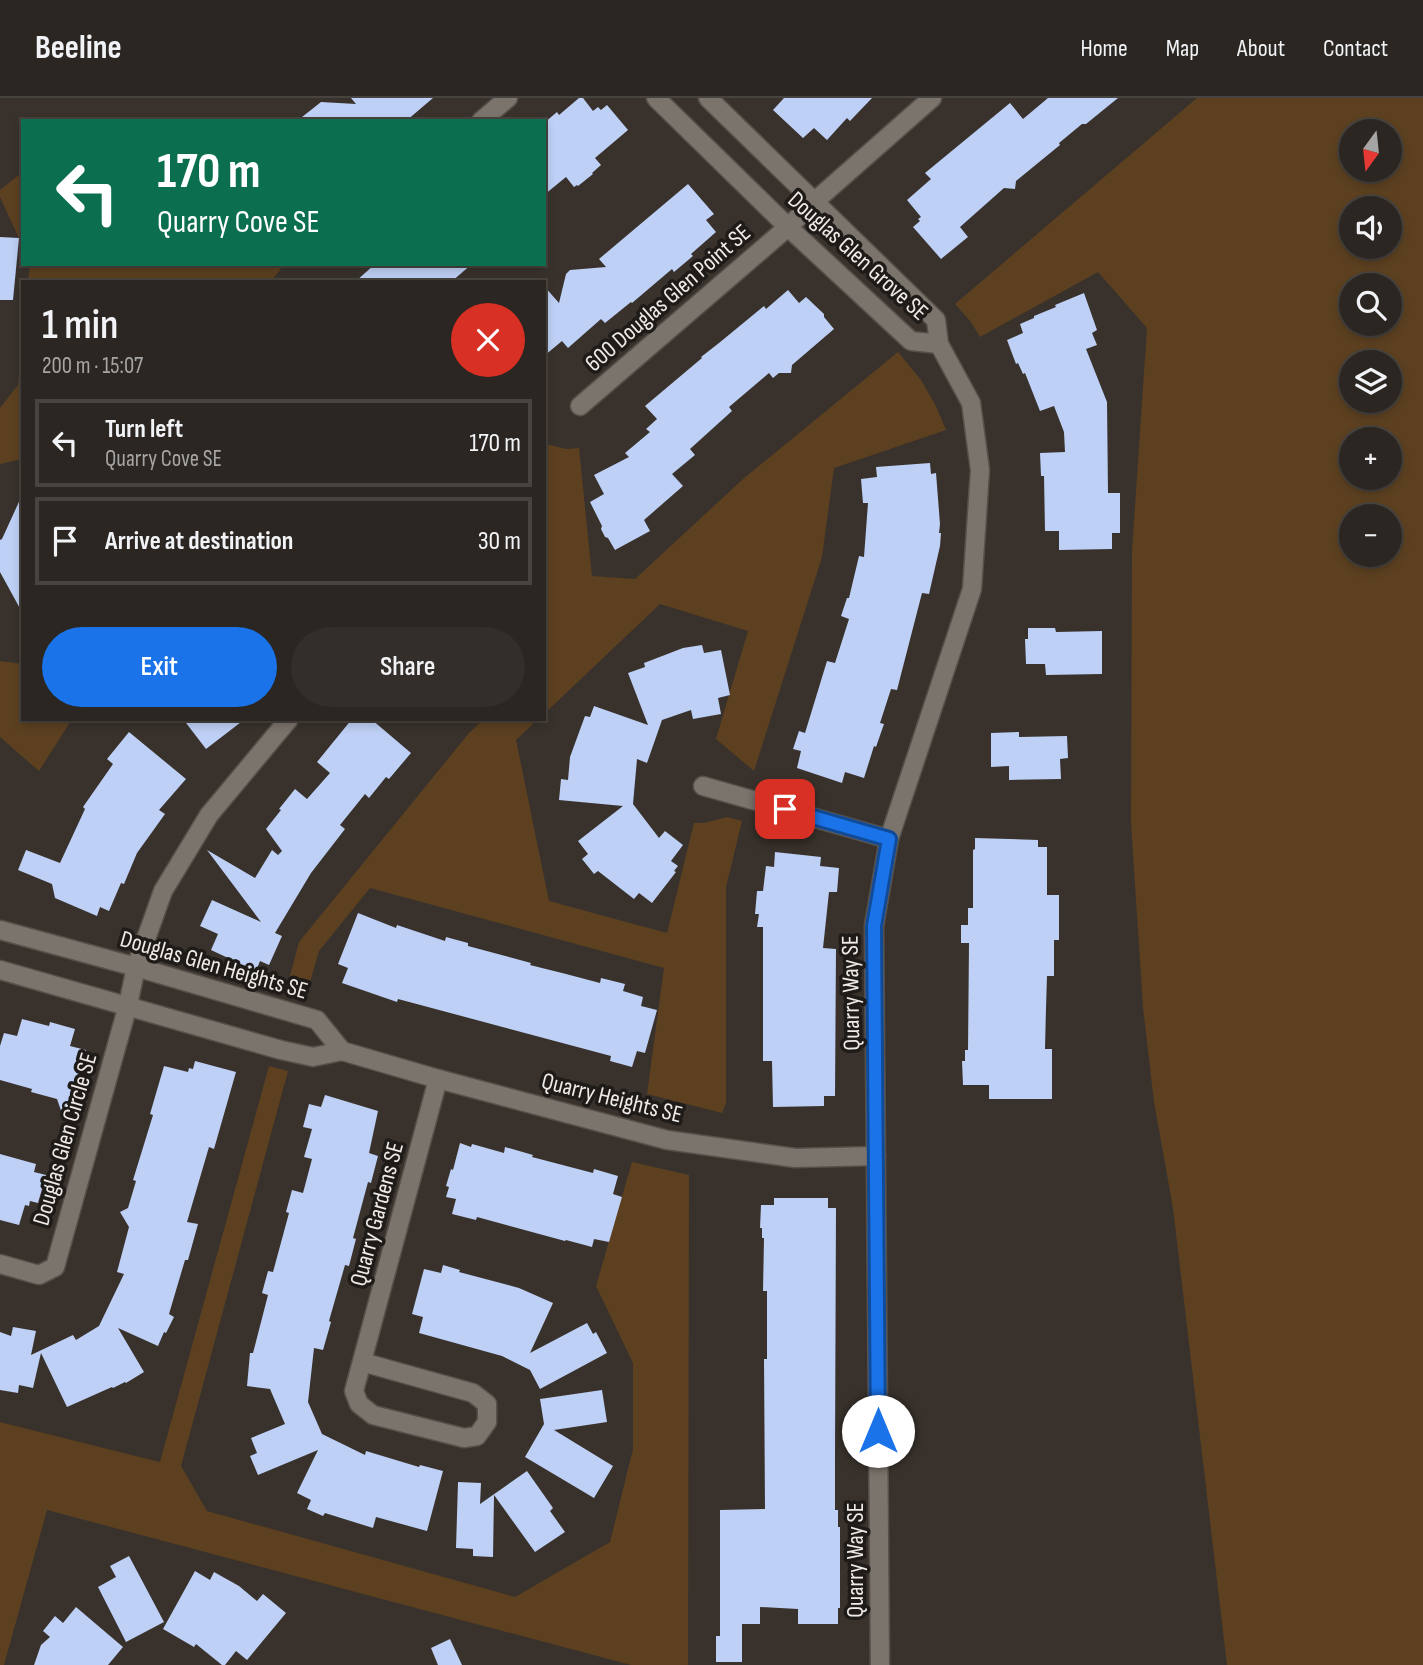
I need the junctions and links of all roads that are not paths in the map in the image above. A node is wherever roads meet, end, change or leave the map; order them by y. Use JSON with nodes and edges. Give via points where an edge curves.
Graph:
{"nodes":[{"id":1,"x":508,"y":98,"type":"edge"},
{"id":2,"x":656,"y":98,"type":"edge"},
{"id":3,"x":708,"y":98,"type":"edge"},
{"id":4,"x":932,"y":98,"type":"edge"},
{"id":5,"x":483,"y":119,"type":"edge"},
{"id":6,"x":814,"y":202,"type":"junction"},
{"id":7,"x":788,"y":227,"type":"junction"},
{"id":8,"x":939,"y":344,"type":"junction"},
{"id":9,"x":580,"y":406,"type":"dead end"},
{"id":10,"x":287,"y":721,"type":"edge"},
{"id":11,"x":703,"y":786,"type":"dead end"},
{"id":12,"x":889,"y":839,"type":"junction"},
{"id":13,"x":0,"y":930,"type":"edge"},
{"id":14,"x":136,"y":967,"type":"junction"},
{"id":15,"x":0,"y":970,"type":"edge"},
{"id":16,"x":128,"y":1005,"type":"junction"},
{"id":17,"x":342,"y":1051,"type":"junction"},
{"id":18,"x":438,"y":1079,"type":"junction"},
{"id":19,"x":876,"y":1156,"type":"junction"},
{"id":20,"x":0,"y":1264,"type":"edge"},
{"id":21,"x":362,"y":1362,"type":"junction"},
{"id":22,"x":880,"y":1665,"type":"edge"}],
"edges":[{"from":1,"to":5,"type":"street"},
{"from":2,"to":7,"type":"street","name":"Douglas Glen Grove SE"},
{"from":3,"to":6,"type":"street","name":"Douglas Glen Grove SE"},
{"from":4,"to":6,"type":"street","name":"600 Douglas Glen Point SE"},
{"from":6,"to":7,"type":"street","name":"600 Douglas Glen Point SE"},
{"from":6,"to":8,"type":"street","name":"Douglas Glen Grove SE","via":[[936,320]]},
{"from":7,"to":8,"type":"street","name":"Douglas Glen Grove SE","via":[[911,341]]},
{"from":7,"to":9,"type":"street","name":"600 Douglas Glen Point SE"},
{"from":8,"to":12,"type":"street","name":"Quarry Way SE","via":[[971,403],[981,470],[972,589]]},
{"from":10,"to":14,"type":"street","name":"Douglas Glen Circle SE","via":[[209,816],[163,891]]},
{"from":11,"to":12,"type":"street"},
{"from":12,"to":19,"type":"street","name":"Quarry Way SE","via":[[874,926]]},
{"from":13,"to":14,"type":"street","name":"Douglas Glen Heights SE"},
{"from":14,"to":16,"type":"street","name":"Douglas Glen Circle SE"},
{"from":14,"to":17,"type":"street","name":"Douglas Glen Heights SE","via":[[317,1020]]},
{"from":15,"to":16,"type":"street"},
{"from":16,"to":17,"type":"street","via":[[313,1057]]},
{"from":16,"to":20,"type":"street","name":"Douglas Glen Circle SE","via":[[55,1267],[39,1275]]},
{"from":17,"to":18,"type":"street","name":"Quarry Heights SE"},
{"from":18,"to":19,"type":"street","name":"Quarry Heights SE","via":[[667,1140],[795,1158]]},
{"from":18,"to":21,"type":"street","name":"Quarry Gardens SE"},
{"from":19,"to":22,"type":"street","name":"Quarry Way SE"},
{"from":21,"to":21,"type":"street","name":"Quarry Gardens SE","via":[[354,1391],[359,1404],[373,1415],[464,1438],[477,1436],[487,1422],[487,1404],[473,1393]]}]}
